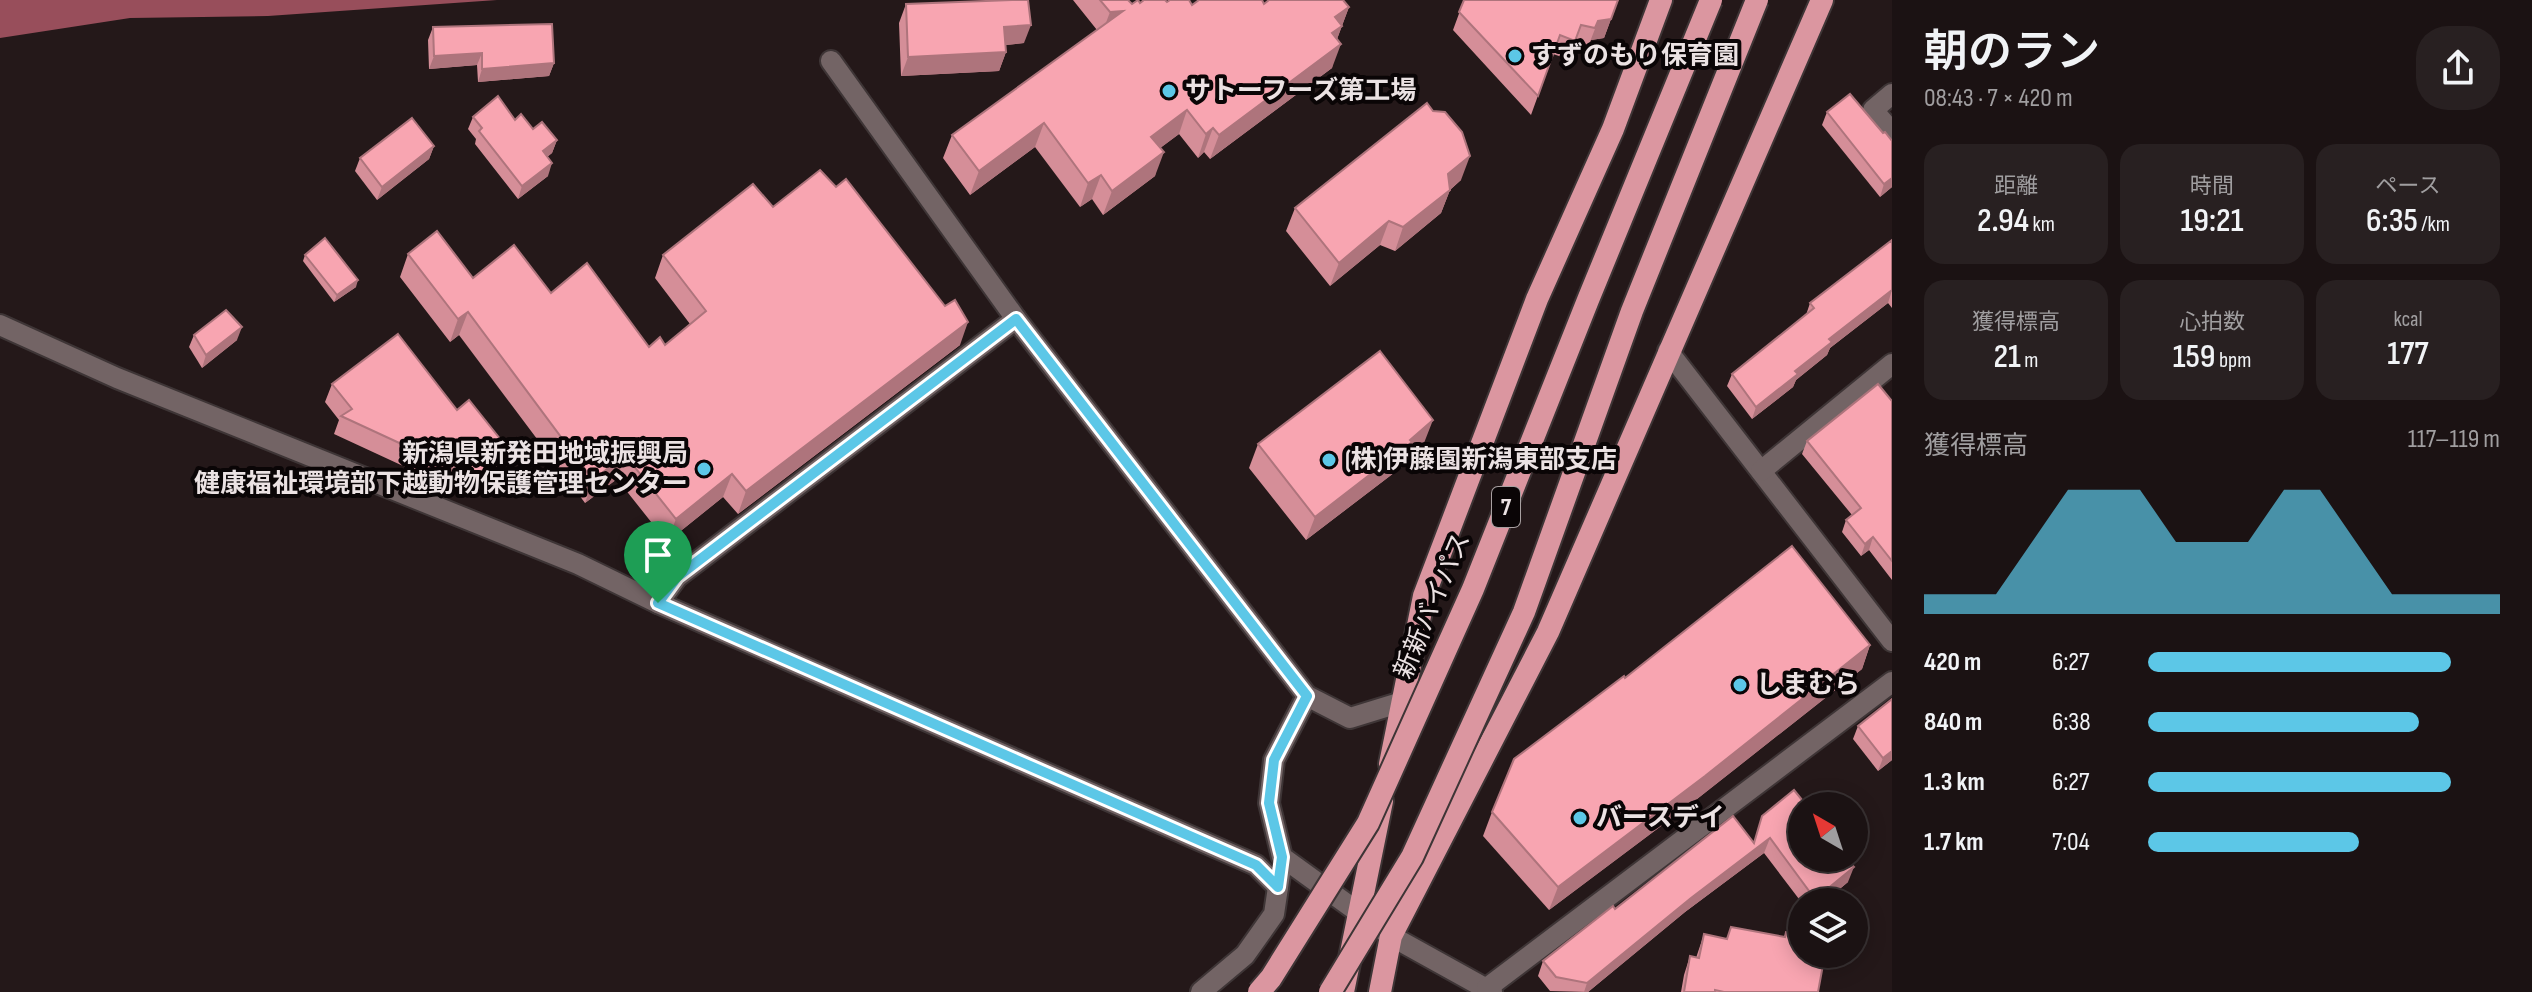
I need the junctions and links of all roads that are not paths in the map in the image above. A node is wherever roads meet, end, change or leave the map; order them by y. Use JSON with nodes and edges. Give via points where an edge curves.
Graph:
{"nodes":[{"id":1,"x":1661,"y":0,"type":"edge"},
{"id":2,"x":1711,"y":0,"type":"edge"},
{"id":3,"x":1757,"y":0,"type":"edge"},
{"id":4,"x":1822,"y":0,"type":"edge"},
{"id":5,"x":831,"y":61,"type":"dead end"},
{"id":6,"x":1892,"y":94,"type":"edge"},
{"id":7,"x":1892,"y":132,"type":"edge"},
{"id":8,"x":1016,"y":319,"type":"junction"},
{"id":9,"x":0,"y":325,"type":"edge"},
{"id":10,"x":1668,"y":351,"type":"junction"},
{"id":11,"x":1889,"y":372,"type":"edge"},
{"id":12,"x":1761,"y":471,"type":"junction"},
{"id":13,"x":658,"y":603,"type":"junction"},
{"id":14,"x":1892,"y":641,"type":"edge"},
{"id":15,"x":1892,"y":682,"type":"edge"},
{"id":16,"x":1307,"y":696,"type":"junction"},
{"id":17,"x":1402,"y":702,"type":"junction"},
{"id":18,"x":1282,"y":857,"type":"junction"},
{"id":19,"x":1278,"y":887,"type":"junction"},
{"id":20,"x":1359,"y":915,"type":"junction"},
{"id":21,"x":1391,"y":936,"type":"junction"},
{"id":22,"x":1489,"y":990,"type":"edge"},
{"id":23,"x":1201,"y":992,"type":"edge"},
{"id":24,"x":1259,"y":992,"type":"edge"},
{"id":25,"x":1330,"y":992,"type":"edge"},
{"id":26,"x":1343,"y":992,"type":"edge"},
{"id":27,"x":1380,"y":992,"type":"edge"}],
"edges":[{"from":1,"to":17,"type":"highway","number":"7","via":[[1613,129],[1537,299],[1424,596]]},
{"from":2,"to":24,"type":"highway","name":"新新バイパス","number":"7","bridge":true,"via":[[1473,589],[1368,823]]},
{"from":3,"to":25,"type":"highway","number":"7","bridge":true,"via":[[1632,311],[1524,612],[1412,857]]},
{"from":4,"to":10,"type":"highway"},
{"from":5,"to":8,"type":"street"},
{"from":6,"to":7,"type":"street","via":[[1873,110]]},
{"from":8,"to":13,"type":"street","via":[[677,577]]},
{"from":8,"to":16,"type":"street"},
{"from":9,"to":13,"type":"street","via":[[117,378],[578,564]]},
{"from":10,"to":12,"type":"street"},
{"from":10,"to":21,"type":"highway","via":[[1548,632]]},
{"from":11,"to":12,"type":"street"},
{"from":12,"to":14,"type":"street"},
{"from":13,"to":19,"type":"street","via":[[1256,865]]},
{"from":15,"to":22,"type":"street"},
{"from":16,"to":17,"type":"street","via":[[1350,718]]},
{"from":16,"to":18,"type":"street","via":[[1274,760],[1269,803]]},
{"from":17,"to":20,"type":"highway","number":"7"},
{"from":18,"to":19,"type":"street"},
{"from":18,"to":20,"type":"street"},
{"from":19,"to":23,"type":"street","via":[[1274,914],[1245,955]]},
{"from":20,"to":21,"type":"street"},
{"from":20,"to":26,"type":"highway","number":"7"},
{"from":21,"to":22,"type":"street"},
{"from":21,"to":27,"type":"highway"}]}
